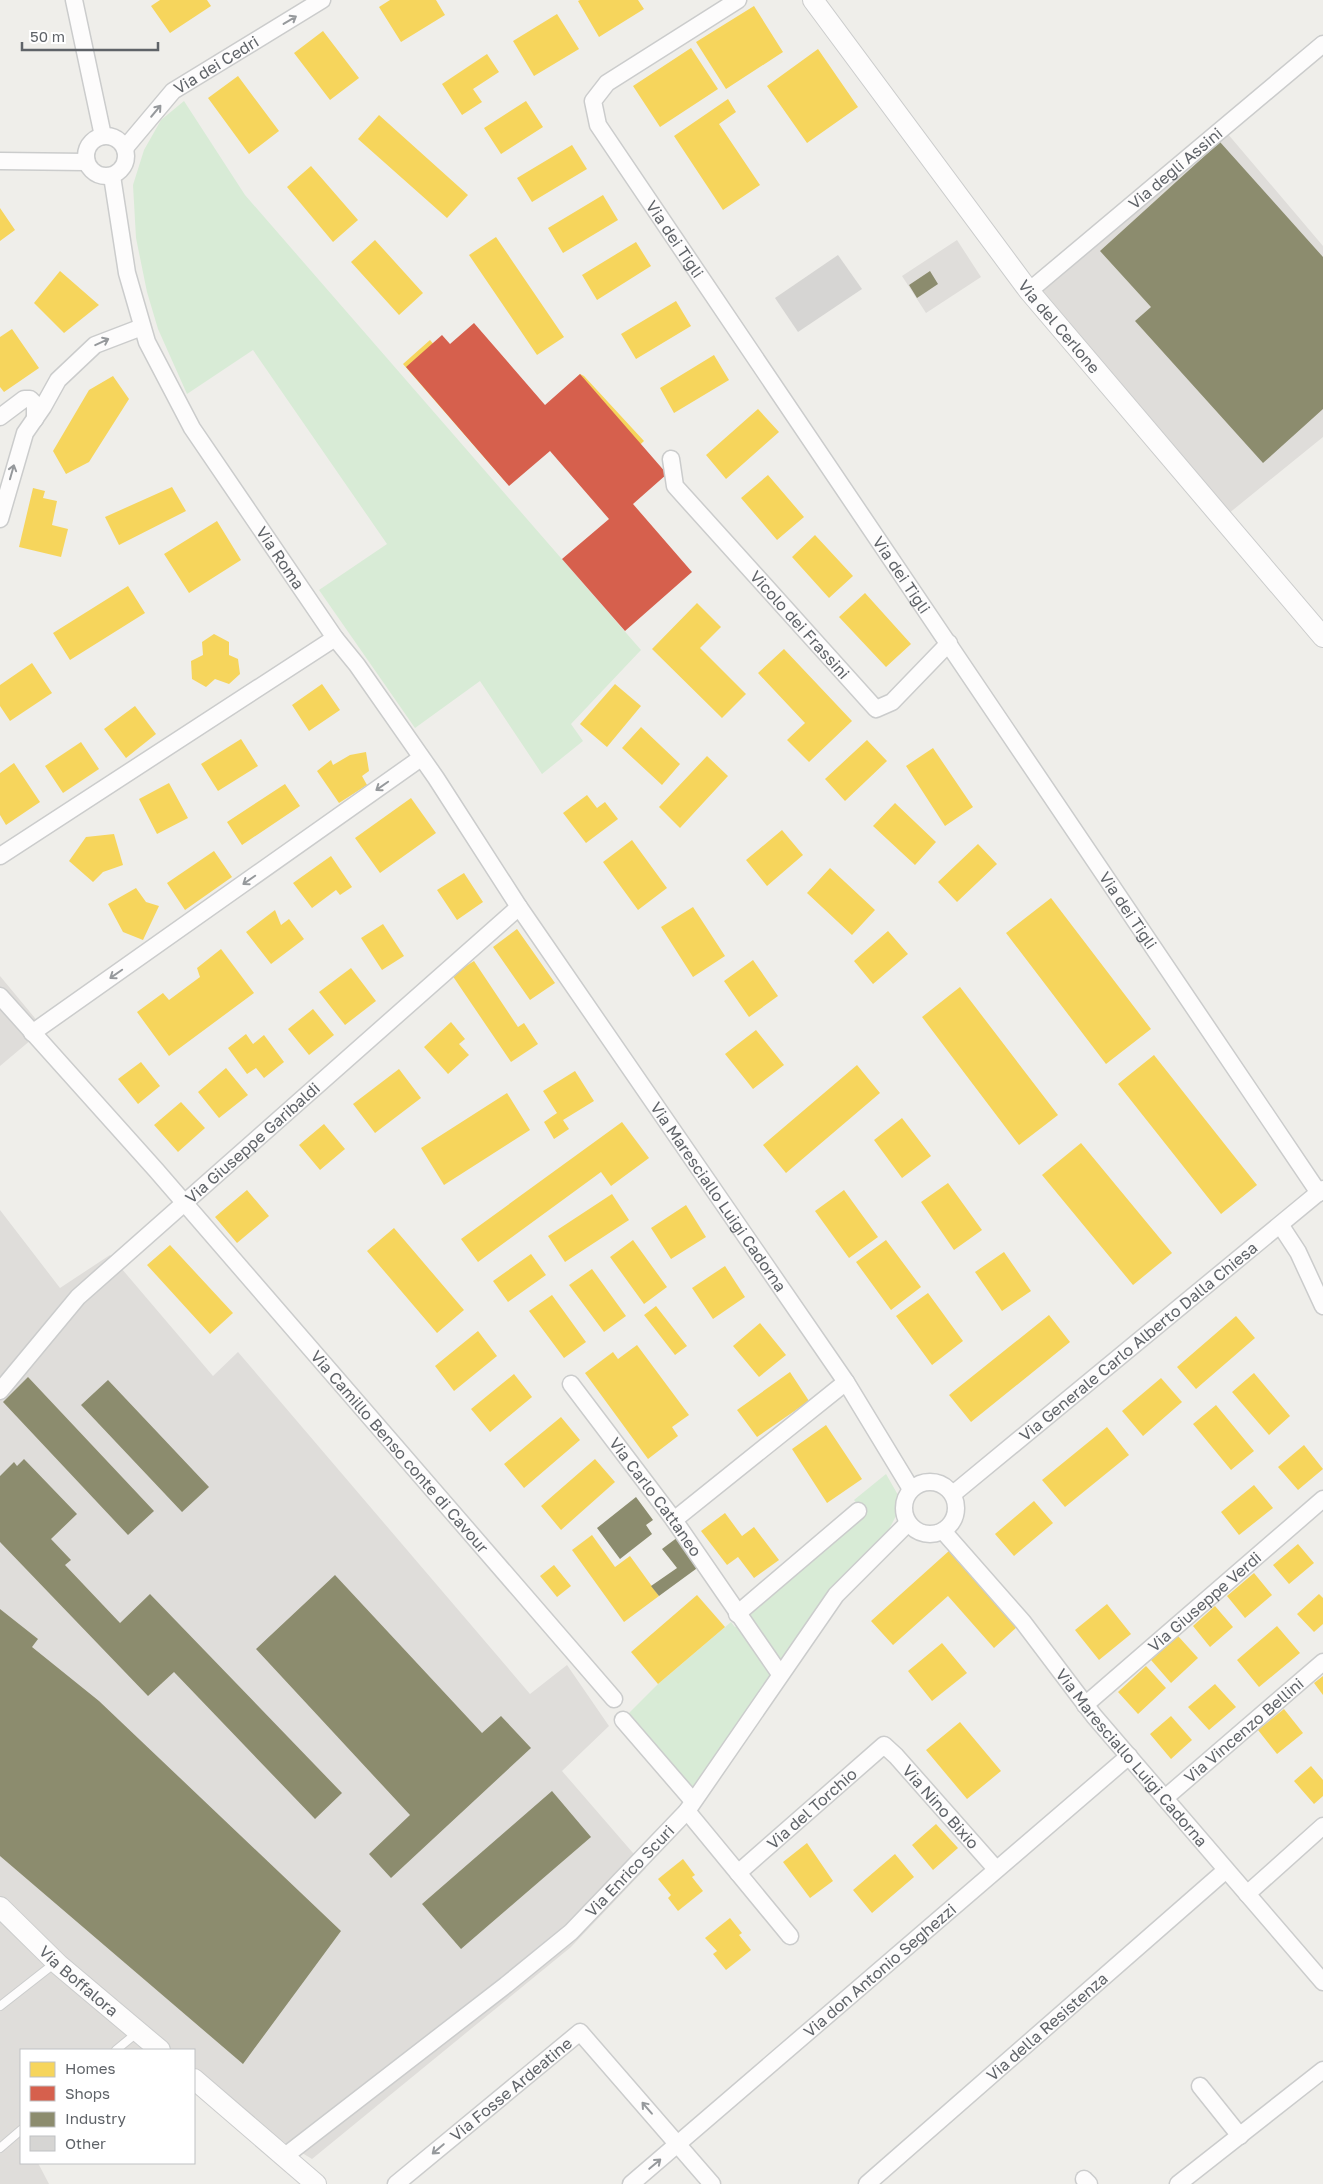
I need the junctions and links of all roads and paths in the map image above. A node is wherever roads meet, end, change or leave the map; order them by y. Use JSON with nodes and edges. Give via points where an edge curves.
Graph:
{"nodes":[{"id":1,"x":74,"y":0,"type":"edge"},
{"id":2,"x":322,"y":0,"type":"edge"},
{"id":3,"x":738,"y":0,"type":"edge"},
{"id":4,"x":813,"y":0,"type":"edge"},
{"id":5,"x":1323,"y":44,"type":"edge"},
{"id":6,"x":103,"y":136,"type":"junction"},
{"id":7,"x":125,"y":148,"type":"junction"},
{"id":8,"x":0,"y":161,"type":"edge"},
{"id":9,"x":86,"y":162,"type":"junction"},
{"id":10,"x":112,"y":176,"type":"junction"},
{"id":11,"x":1028,"y":292,"type":"junction"},
{"id":12,"x":142,"y":327,"type":"junction"},
{"id":13,"x":0,"y":417,"type":"edge"},
{"id":14,"x":35,"y":418,"type":"junction"},
{"id":15,"x":671,"y":459,"type":"dead end"},
{"id":16,"x":0,"y":519,"type":"edge"},
{"id":17,"x":1323,"y":637,"type":"edge"},
{"id":18,"x":335,"y":638,"type":"junction"},
{"id":19,"x":949,"y":643,"type":"junction"},
{"id":20,"x":422,"y":758,"type":"junction"},
{"id":21,"x":0,"y":856,"type":"edge"},
{"id":22,"x":519,"y":907,"type":"junction"},
{"id":23,"x":0,"y":996,"type":"edge"},
{"id":24,"x":32,"y":1033,"type":"junction"},
{"id":25,"x":1321,"y":1191,"type":"edge"},
{"id":26,"x":185,"y":1204,"type":"junction"},
{"id":27,"x":1281,"y":1226,"type":"junction"},
{"id":28,"x":1323,"y":1306,"type":"edge"},
{"id":29,"x":846,"y":1382,"type":"junction"},
{"id":30,"x":571,"y":1384,"type":"dead end"},
{"id":31,"x":0,"y":1390,"type":"edge"},
{"id":32,"x":911,"y":1489,"type":"junction"},
{"id":33,"x":953,"y":1494,"type":"junction"},
{"id":34,"x":1323,"y":1499,"type":"edge"},
{"id":35,"x":858,"y":1510,"type":"dead end"},
{"id":36,"x":674,"y":1520,"type":"junction"},
{"id":37,"x":908,"y":1523,"type":"junction"},
{"id":38,"x":943,"y":1531,"type":"junction"},
{"id":39,"x":737,"y":1614,"type":"junction"},
{"id":40,"x":1323,"y":1662,"type":"edge"},
{"id":41,"x":780,"y":1674,"type":"junction"},
{"id":42,"x":614,"y":1699,"type":"dead end"},
{"id":43,"x":1085,"y":1705,"type":"junction"},
{"id":44,"x":623,"y":1720,"type":"dead end"},
{"id":45,"x":884,"y":1745,"type":"joint"},
{"id":46,"x":1129,"y":1756,"type":"junction"},
{"id":47,"x":1165,"y":1798,"type":"junction"},
{"id":48,"x":690,"y":1806,"type":"junction"},
{"id":49,"x":1323,"y":1826,"type":"edge"},
{"id":50,"x":996,"y":1868,"type":"junction"},
{"id":51,"x":1226,"y":1870,"type":"junction"},
{"id":52,"x":738,"y":1872,"type":"junction"},
{"id":53,"x":1247,"y":1894,"type":"junction"},
{"id":54,"x":0,"y":1908,"type":"edge"},
{"id":55,"x":790,"y":1936,"type":"dead end"},
{"id":56,"x":56,"y":1962,"type":"junction"},
{"id":57,"x":1323,"y":1982,"type":"edge"},
{"id":58,"x":0,"y":2006,"type":"edge"},
{"id":59,"x":138,"y":2032,"type":"junction"},
{"id":60,"x":117,"y":2049,"type":"edge"},
{"id":61,"x":159,"y":2049,"type":"edge"},
{"id":62,"x":1323,"y":2070,"type":"edge"},
{"id":63,"x":195,"y":2080,"type":"edge"},
{"id":64,"x":1200,"y":2086,"type":"dead end"},
{"id":65,"x":20,"y":2131,"type":"edge"},
{"id":66,"x":1240,"y":2136,"type":"junction"},
{"id":67,"x":679,"y":2144,"type":"junction"},
{"id":68,"x":0,"y":2148,"type":"edge"},
{"id":69,"x":285,"y":2156,"type":"junction"},
{"id":70,"x":316,"y":2184,"type":"edge"},
{"id":71,"x":396,"y":2184,"type":"edge"},
{"id":72,"x":631,"y":2184,"type":"edge"},
{"id":73,"x":712,"y":2184,"type":"edge"},
{"id":74,"x":866,"y":2184,"type":"edge"},
{"id":75,"x":1178,"y":2184,"type":"edge"}],
"edges":[{"from":1,"to":6,"type":"street"},
{"from":7,"to":2,"type":"street","name":"Via dei Cedri","one_way":true,"via":[[173,91]]},
{"from":3,"to":19,"type":"street","name":"Via dei Tigli","via":[[608,83],[593,101],[598,125]]},
{"from":4,"to":11,"type":"street","name":"Via del Cerlone"},
{"from":5,"to":11,"type":"street","name":"Via degli Assini"},
{"from":6,"to":7,"type":"street","via":[[117,139]]},
{"from":6,"to":9,"type":"street","via":[[96,138],[87,148]]},
{"from":7,"to":10,"type":"street","via":[[126,163]]},
{"from":8,"to":9,"type":"street"},
{"from":9,"to":10,"type":"street","via":[[94,173]]},
{"from":10,"to":12,"type":"street","name":"Via Roma","via":[[127,273]]},
{"from":11,"to":17,"type":"street","name":"Via del Cerlone"},
{"from":14,"to":12,"type":"street","one_way":true,"via":[[58,380],[95,344]]},
{"from":12,"to":18,"type":"street","name":"Via Roma","via":[[192,428]]},
{"from":13,"to":14,"type":"street","via":[[24,399],[30,399],[35,404]]},
{"from":16,"to":14,"type":"street","one_way":true,"via":[[25,433]]},
{"from":15,"to":19,"type":"street","name":"Vicolo dei Frassini","via":[[675,486],[876,709],[892,702]]},
{"from":18,"to":20,"type":"street","name":"Via Roma"},
{"from":18,"to":21,"type":"street"},
{"from":19,"to":25,"type":"street","name":"Via dei Tigli"},
{"from":20,"to":22,"type":"street","name":"Via Roma"},
{"from":20,"to":24,"type":"street","one_way":true},
{"from":22,"to":26,"type":"street","name":"Via Giuseppe Garibaldi"},
{"from":22,"to":29,"type":"street","name":"Via Maresciallo Luigi Cadorna"},
{"from":23,"to":24,"type":"street","name":"Via Camillo Benso conte di Cavour"},
{"from":24,"to":26,"type":"street","name":"Via Camillo Benso conte di Cavour"},
{"from":25,"to":27,"type":"street","name":"Via Generale Carlo Alberto Dalla Chiesa"},
{"from":26,"to":31,"type":"street","name":"Via Giuseppe Garibaldi","via":[[78,1298]]},
{"from":26,"to":42,"type":"street","name":"Via Camillo Benso conte di Cavour"},
{"from":27,"to":28,"type":"street","via":[[1298,1252]]},
{"from":27,"to":33,"type":"street","name":"Via Generale Carlo Alberto Dalla Chiesa"},
{"from":29,"to":32,"type":"street","name":"Via Maresciallo Luigi Cadorna"},
{"from":29,"to":36,"type":"street"},
{"from":30,"to":36,"type":"street","name":"Via Carlo Cattaneo"},
{"from":32,"to":33,"type":"street","via":[[924,1482],[936,1482]]},
{"from":32,"to":37,"type":"street","via":[[903,1507]]},
{"from":33,"to":38,"type":"street","via":[[955,1517]]},
{"from":34,"to":43,"type":"street","name":"Via Giuseppe Verdi"},
{"from":35,"to":39,"type":"street"},
{"from":36,"to":39,"type":"street","name":"Via Carlo Cattaneo"},
{"from":37,"to":38,"type":"street","via":[[920,1533],[931,1535]]},
{"from":37,"to":41,"type":"street","name":"Via Enrico Scuri","via":[[836,1595]]},
{"from":38,"to":43,"type":"street","name":"Via Maresciallo Luigi Cadorna","via":[[1023,1622]]},
{"from":39,"to":41,"type":"street","name":"Via Carlo Cattaneo"},
{"from":40,"to":47,"type":"street","name":"Via Vincenzo Bellini"},
{"from":41,"to":48,"type":"street","name":"Via Enrico Scuri"},
{"from":43,"to":46,"type":"street","name":"Via Maresciallo Luigi Cadorna"},
{"from":44,"to":48,"type":"street"},
{"from":45,"to":50,"type":"street","name":"Via Nino Bixio"},
{"from":45,"to":52,"type":"street","name":"Via del Torchio"},
{"from":46,"to":47,"type":"street","name":"Via Maresciallo Luigi Cadorna"},
{"from":46,"to":50,"type":"street","name":"Via don Antonio Seghezzi"},
{"from":47,"to":51,"type":"street","name":"Via Maresciallo Luigi Cadorna"},
{"from":48,"to":52,"type":"street"},
{"from":48,"to":69,"type":"street","name":"Via Enrico Scuri","via":[[571,1932]]},
{"from":49,"to":53,"type":"street"},
{"from":50,"to":67,"type":"street","name":"Via don Antonio Seghezzi"},
{"from":51,"to":53,"type":"street","name":"Via Maresciallo Luigi Cadorna"},
{"from":51,"to":74,"type":"street","name":"Via della Resistenza"},
{"from":52,"to":55,"type":"street"},
{"from":53,"to":57,"type":"street","name":"Via Maresciallo Luigi Cadorna"},
{"from":54,"to":56,"type":"street","name":"Via Boffalora"},
{"from":56,"to":58,"type":"lane"},
{"from":56,"to":59,"type":"street","name":"Via Boffalora"},
{"from":59,"to":60,"type":"lane"},
{"from":59,"to":61,"type":"street","name":"Via Boffalora"},
{"from":62,"to":66,"type":"street"},
{"from":63,"to":69,"type":"street"},
{"from":64,"to":66,"type":"street"},
{"from":65,"to":68,"type":"lane"},
{"from":66,"to":75,"type":"street"},
{"from":67,"to":71,"type":"street","name":"Via Fosse Ardeatine","one_way":true,"via":[[580,2032]]},
{"from":72,"to":67,"type":"street","name":"Via don Antonio Seghezzi","one_way":true},
{"from":67,"to":73,"type":"street"},
{"from":69,"to":70,"type":"street"}]}
